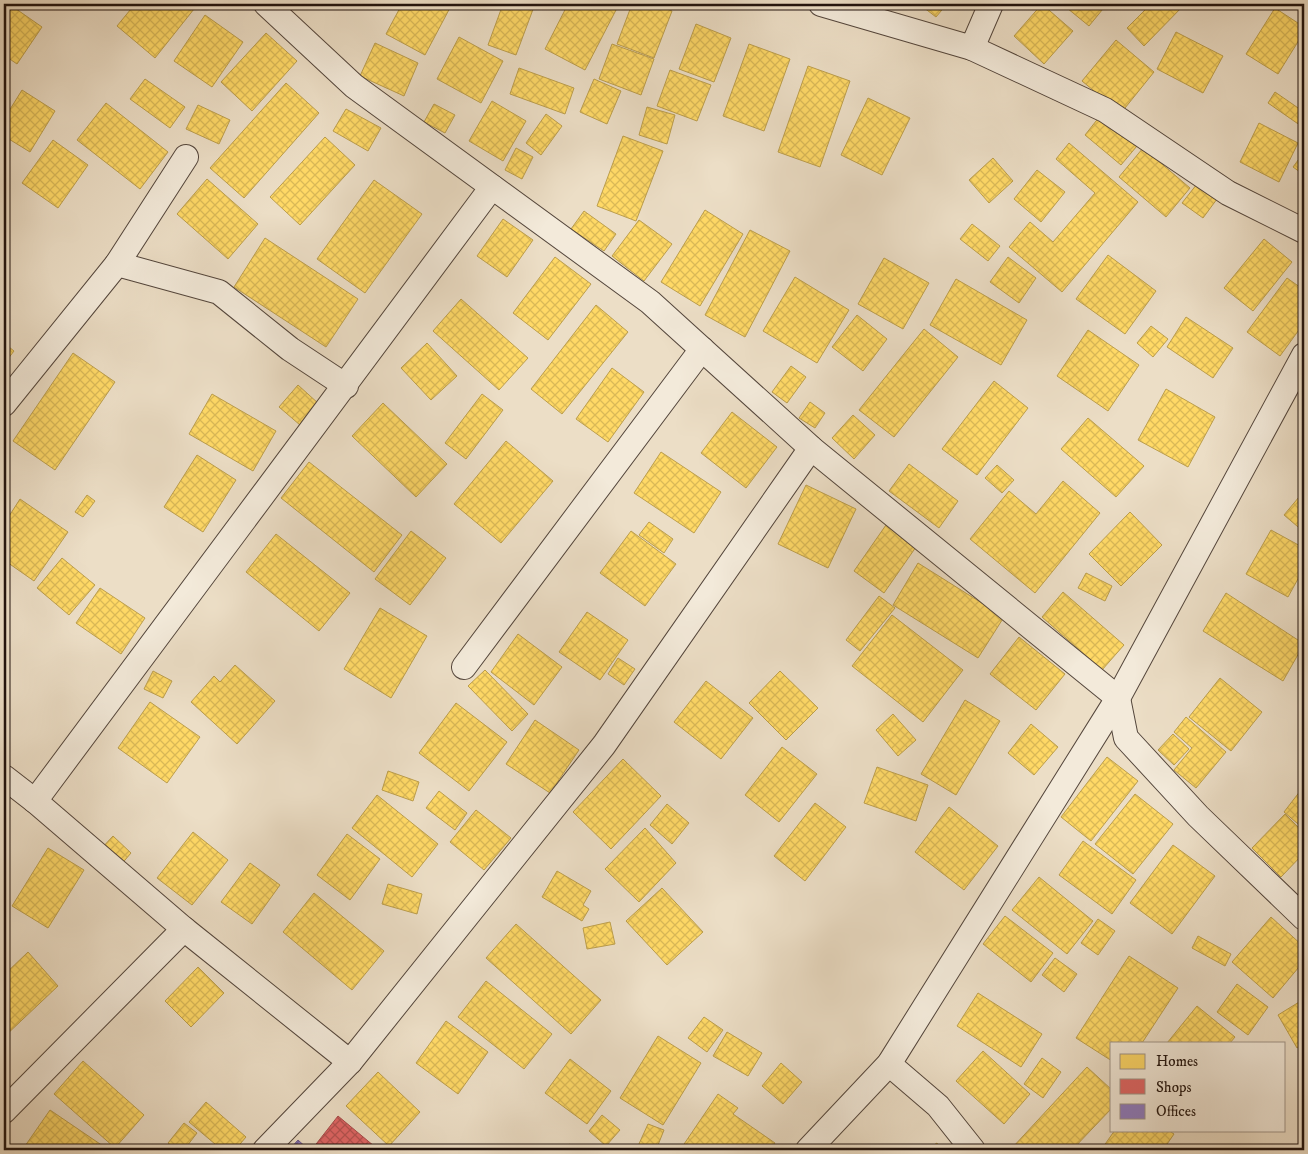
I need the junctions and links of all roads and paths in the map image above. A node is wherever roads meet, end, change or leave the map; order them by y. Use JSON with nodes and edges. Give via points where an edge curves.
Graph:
{"nodes":[{"id":1,"x":266,"y":4,"type":"edge"},
{"id":2,"x":821,"y":4,"type":"edge"},
{"id":3,"x":991,"y":4,"type":"edge"},
{"id":4,"x":972,"y":48,"type":"junction"},
{"id":5,"x":186,"y":157,"type":"dead end"},
{"id":6,"x":492,"y":187,"type":"junction"},
{"id":7,"x":1304,"y":231,"type":"edge"},
{"id":8,"x":117,"y":264,"type":"junction"},
{"id":9,"x":702,"y":349,"type":"junction"},
{"id":10,"x":1304,"y":355,"type":"edge"},
{"id":11,"x":346,"y":386,"type":"junction"},
{"id":12,"x":4,"y":404,"type":"edge"},
{"id":13,"x":811,"y":448,"type":"junction"},
{"id":14,"x":464,"y":667,"type":"dead end"},
{"id":15,"x":1118,"y":698,"type":"junction"},
{"id":16,"x":4,"y":777,"type":"edge"},
{"id":17,"x":35,"y":801,"type":"junction"},
{"id":18,"x":1304,"y":918,"type":"edge"},
{"id":19,"x":184,"y":929,"type":"junction"},
{"id":20,"x":350,"y":1062,"type":"junction"},
{"id":21,"x":889,"y":1064,"type":"junction"},
{"id":22,"x":4,"y":1111,"type":"edge"},
{"id":23,"x":265,"y":1150,"type":"edge"},
{"id":24,"x":808,"y":1150,"type":"edge"},
{"id":25,"x":973,"y":1150,"type":"edge"}],
"edges":[{"from":1,"to":6,"type":"street","via":[[354,86]]},
{"from":2,"to":4,"type":"street"},
{"from":3,"to":4,"type":"street"},
{"from":4,"to":7,"type":"street","via":[[1105,110],[1228,193]]},
{"from":5,"to":8,"type":"street"},
{"from":6,"to":9,"type":"street","via":[[650,302]]},
{"from":6,"to":11,"type":"street"},
{"from":8,"to":11,"type":"street","via":[[219,292],[290,350]]},
{"from":8,"to":12,"type":"street"},
{"from":9,"to":13,"type":"street"},
{"from":9,"to":14,"type":"street"},
{"from":10,"to":15,"type":"street"},
{"from":11,"to":17,"type":"street"},
{"from":13,"to":15,"type":"street"},
{"from":13,"to":20,"type":"street","via":[[604,745]]},
{"from":15,"to":18,"type":"street","via":[[1126,738],[1198,816]]},
{"from":15,"to":21,"type":"street"},
{"from":16,"to":17,"type":"street"},
{"from":17,"to":19,"type":"street"},
{"from":19,"to":20,"type":"street"},
{"from":19,"to":22,"type":"street"},
{"from":20,"to":23,"type":"street"},
{"from":21,"to":24,"type":"street"},
{"from":21,"to":25,"type":"street","via":[[938,1106]]}]}
